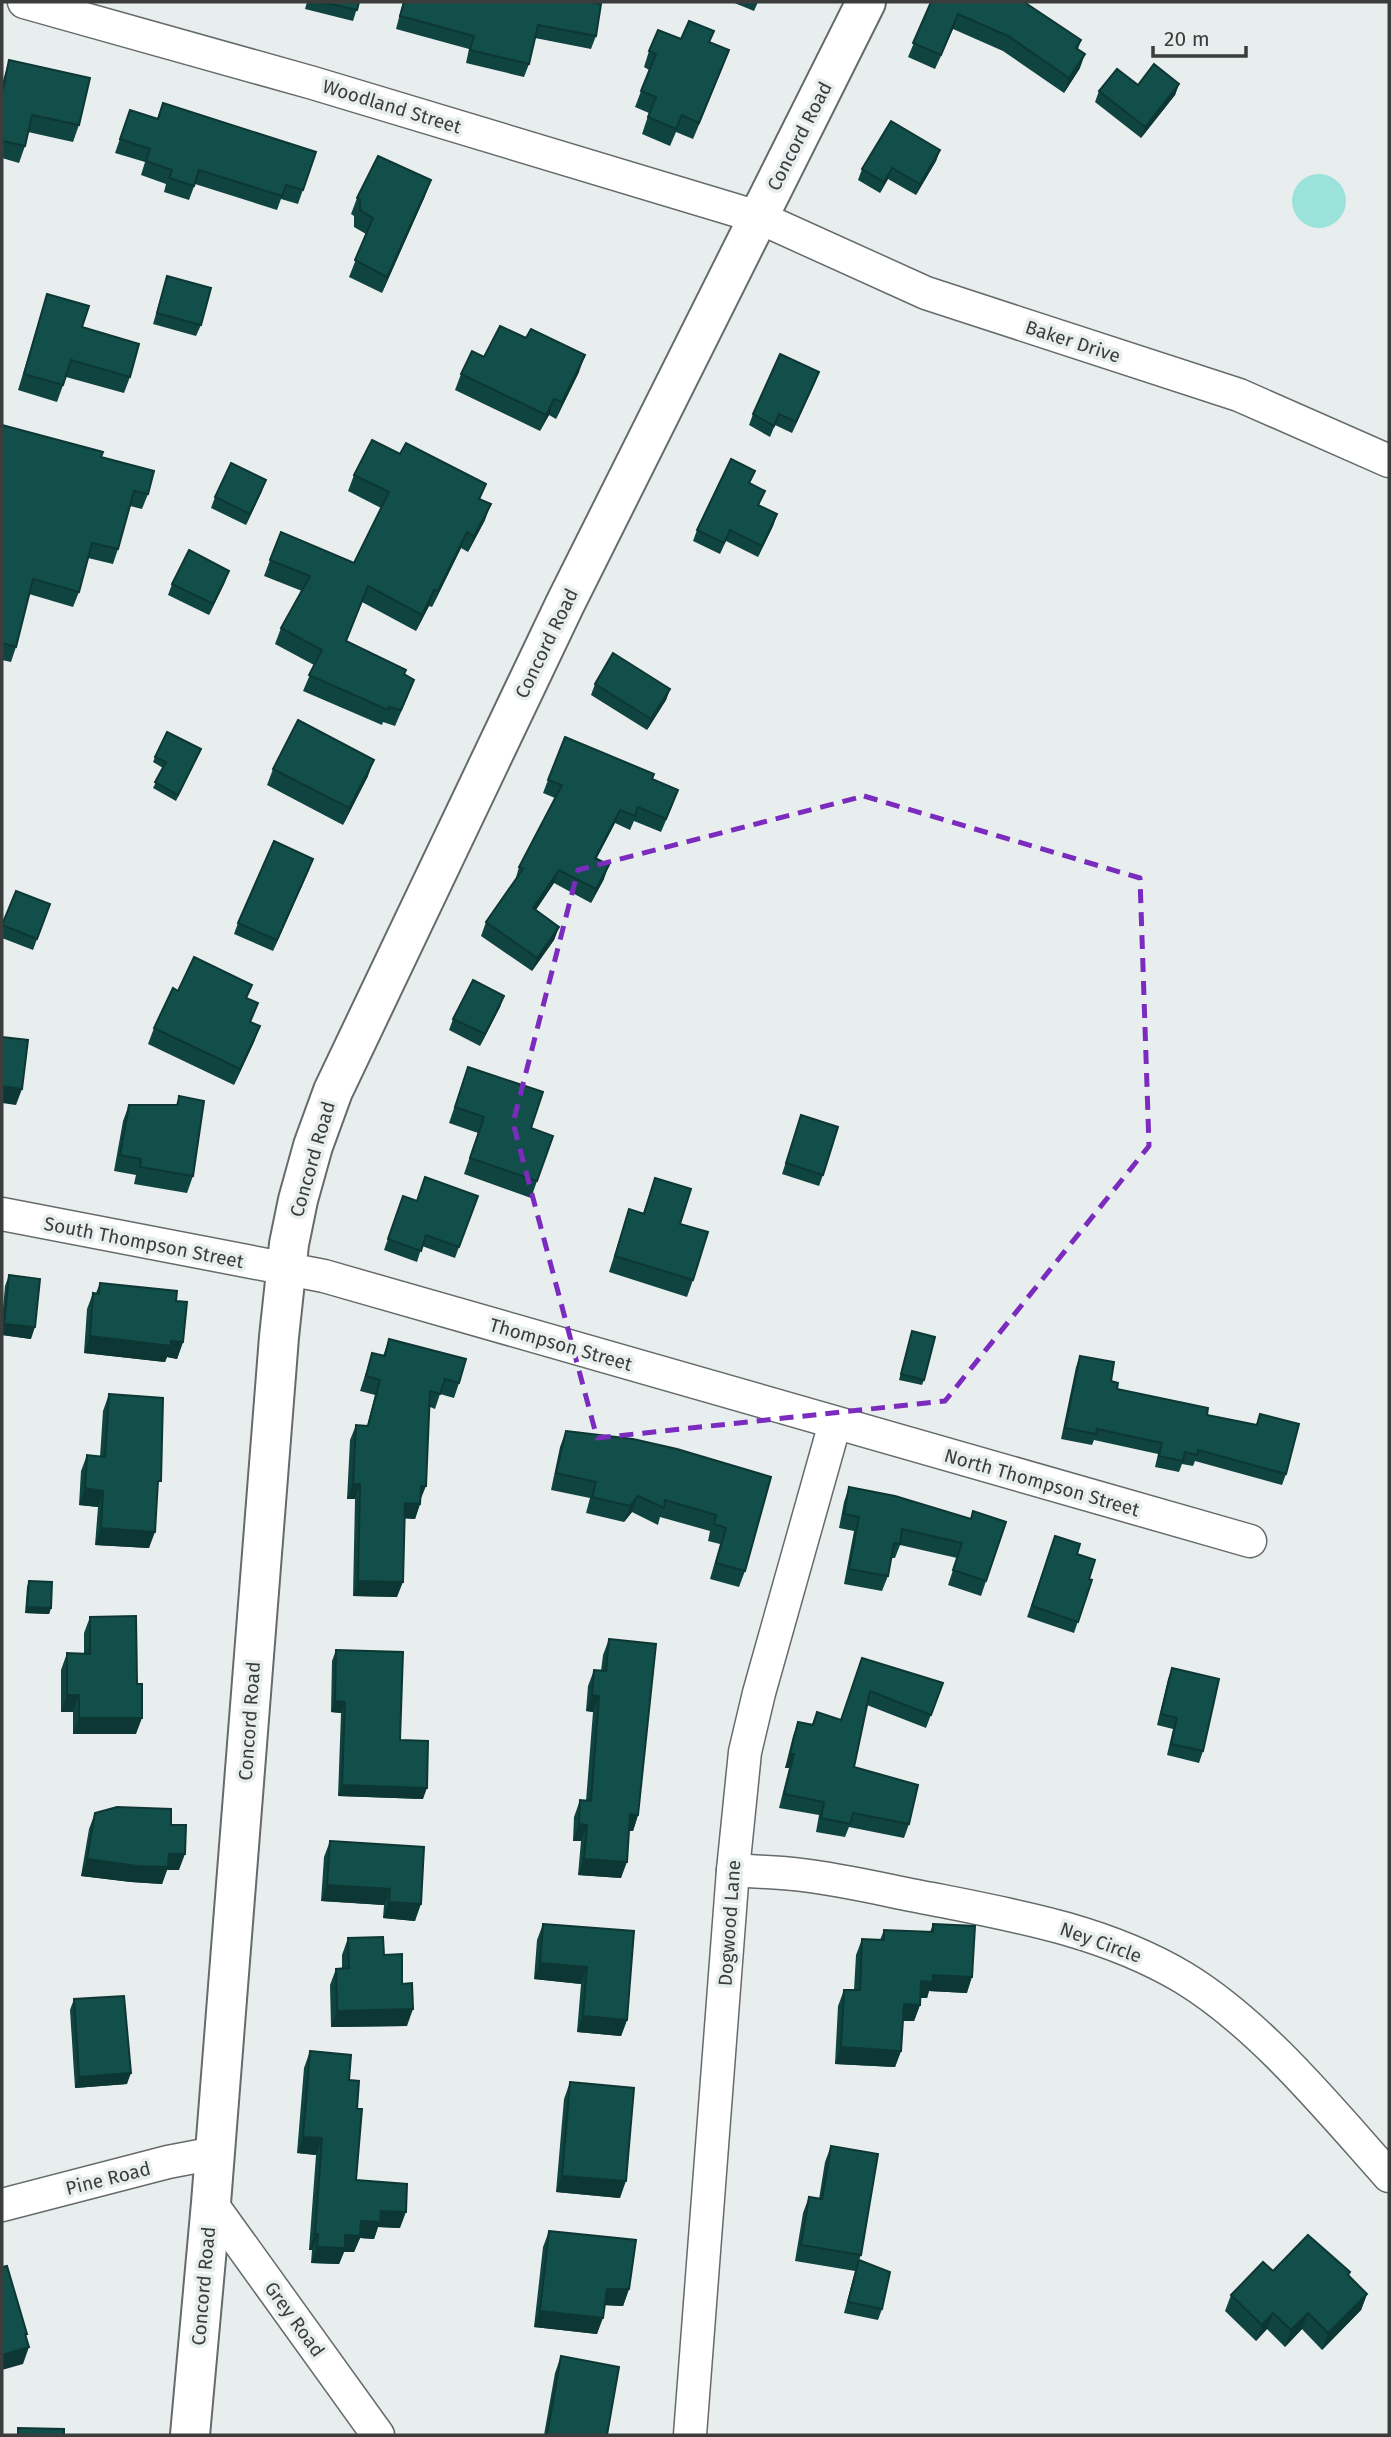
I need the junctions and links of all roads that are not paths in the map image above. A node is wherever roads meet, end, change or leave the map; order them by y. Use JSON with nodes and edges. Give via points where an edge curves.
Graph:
{"nodes":[{"id":1,"x":24,"y":2,"type":"edge"},
{"id":2,"x":866,"y":2,"type":"edge"},
{"id":3,"x":758,"y":217,"type":"junction"},
{"id":4,"x":1389,"y":461,"type":"edge"},
{"id":5,"x":2,"y":1214,"type":"edge"},
{"id":6,"x":286,"y":1269,"type":"junction"},
{"id":7,"x":835,"y":1423,"type":"junction"},
{"id":8,"x":1250,"y":1541,"type":"dead end"},
{"id":9,"x":733,"y":1870,"type":"junction"},
{"id":10,"x":215,"y":2153,"type":"junction"},
{"id":11,"x":1389,"y":2176,"type":"edge"},
{"id":12,"x":211,"y":2203,"type":"junction"},
{"id":13,"x":2,"y":2205,"type":"edge"},
{"id":14,"x":190,"y":2435,"type":"edge"},
{"id":15,"x":378,"y":2435,"type":"edge"},
{"id":16,"x":690,"y":2435,"type":"edge"}],
"edges":[{"from":1,"to":3,"type":"street","name":"Woodland Street","via":[[313,83]]},
{"from":2,"to":3,"type":"main road","name":"Concord Road"},
{"from":3,"to":4,"type":"street","name":"Baker Drive","via":[[926,293],[1239,394]]},
{"from":3,"to":6,"type":"main road","name":"Concord Road","via":[[565,604],[333,1091],[298,1200]]},
{"from":5,"to":6,"type":"street","name":"South Thompson Street"},
{"from":6,"to":7,"type":"street","name":"Thompson Street","via":[[324,1276]]},
{"from":6,"to":10,"type":"main road","name":"Concord Road"},
{"from":7,"to":8,"type":"street","name":"North Thompson Street"},
{"from":7,"to":9,"type":"street","name":"Dogwood Lane","via":[[744,1752]]},
{"from":9,"to":11,"type":"street","name":"Ney Circle","via":[[801,1874],[1025,1917],[1076,1930],[1153,1961],[1230,2012],[1304,2081]]},
{"from":9,"to":16,"type":"street","name":"Dogwood Lane"},
{"from":10,"to":12,"type":"main road","name":"Concord Road"},
{"from":10,"to":13,"type":"street","name":"Pine Road"},
{"from":12,"to":14,"type":"main road","name":"Concord Road"},
{"from":12,"to":15,"type":"street","name":"Grey Road"}]}
